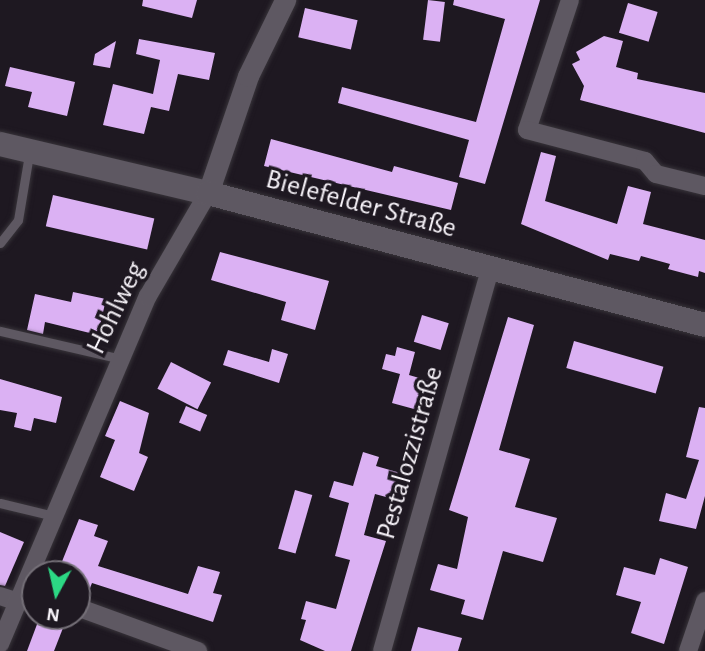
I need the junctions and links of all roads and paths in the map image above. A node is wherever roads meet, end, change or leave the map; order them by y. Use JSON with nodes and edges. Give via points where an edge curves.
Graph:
{"nodes":[{"id":1,"x":285,"y":0,"type":"edge"},
{"id":2,"x":570,"y":0,"type":"edge"},
{"id":3,"x":0,"y":144,"type":"edge"},
{"id":4,"x":29,"y":151,"type":"junction"},
{"id":5,"x":705,"y":186,"type":"edge"},
{"id":6,"x":208,"y":193,"type":"junction"},
{"id":7,"x":0,"y":243,"type":"edge"},
{"id":8,"x":489,"y":269,"type":"junction"},
{"id":9,"x":705,"y":325,"type":"edge"},
{"id":10,"x":0,"y":331,"type":"edge"},
{"id":11,"x":121,"y":359,"type":"junction"},
{"id":12,"x":0,"y":503,"type":"edge"},
{"id":13,"x":54,"y":516,"type":"junction"},
{"id":14,"x":38,"y":560,"type":"edge"},
{"id":15,"x":21,"y":594,"type":"edge"},
{"id":16,"x":0,"y":596,"type":"edge"},
{"id":17,"x":705,"y":601,"type":"edge"},
{"id":18,"x":21,"y":604,"type":"edge"},
{"id":19,"x":91,"y":612,"type":"edge"},
{"id":20,"x":0,"y":644,"type":"edge"},
{"id":21,"x":198,"y":651,"type":"edge"},
{"id":22,"x":382,"y":651,"type":"edge"},
{"id":23,"x":688,"y":651,"type":"edge"}],
"edges":[{"from":1,"to":6,"type":"street","name":"Hohlweg","via":[[248,76]]},
{"from":2,"to":5,"type":"street","via":[[527,130],[645,161],[656,173]]},
{"from":3,"to":4,"type":"main road","name":"Bielefelder Straße"},
{"from":4,"to":6,"type":"main road","name":"Bielefelder Straße"},
{"from":4,"to":7,"type":"lane","via":[[18,220]]},
{"from":6,"to":8,"type":"main road","name":"Bielefelder Straße"},
{"from":6,"to":11,"type":"street","name":"Hohlweg","via":[[148,296]]},
{"from":8,"to":9,"type":"main road","name":"Bielefelder Straße"},
{"from":8,"to":22,"type":"street","name":"Pestalozzistraße"},
{"from":10,"to":11,"type":"lane"},
{"from":11,"to":13,"type":"street","name":"Hohlweg"},
{"from":12,"to":13,"type":"lane"},
{"from":13,"to":14,"type":"street","name":"Hohlweg"},
{"from":15,"to":16,"type":"street"},
{"from":17,"to":23,"type":"street"},
{"from":18,"to":20,"type":"street","name":"Hohlweg"},
{"from":19,"to":21,"type":"street"}]}
